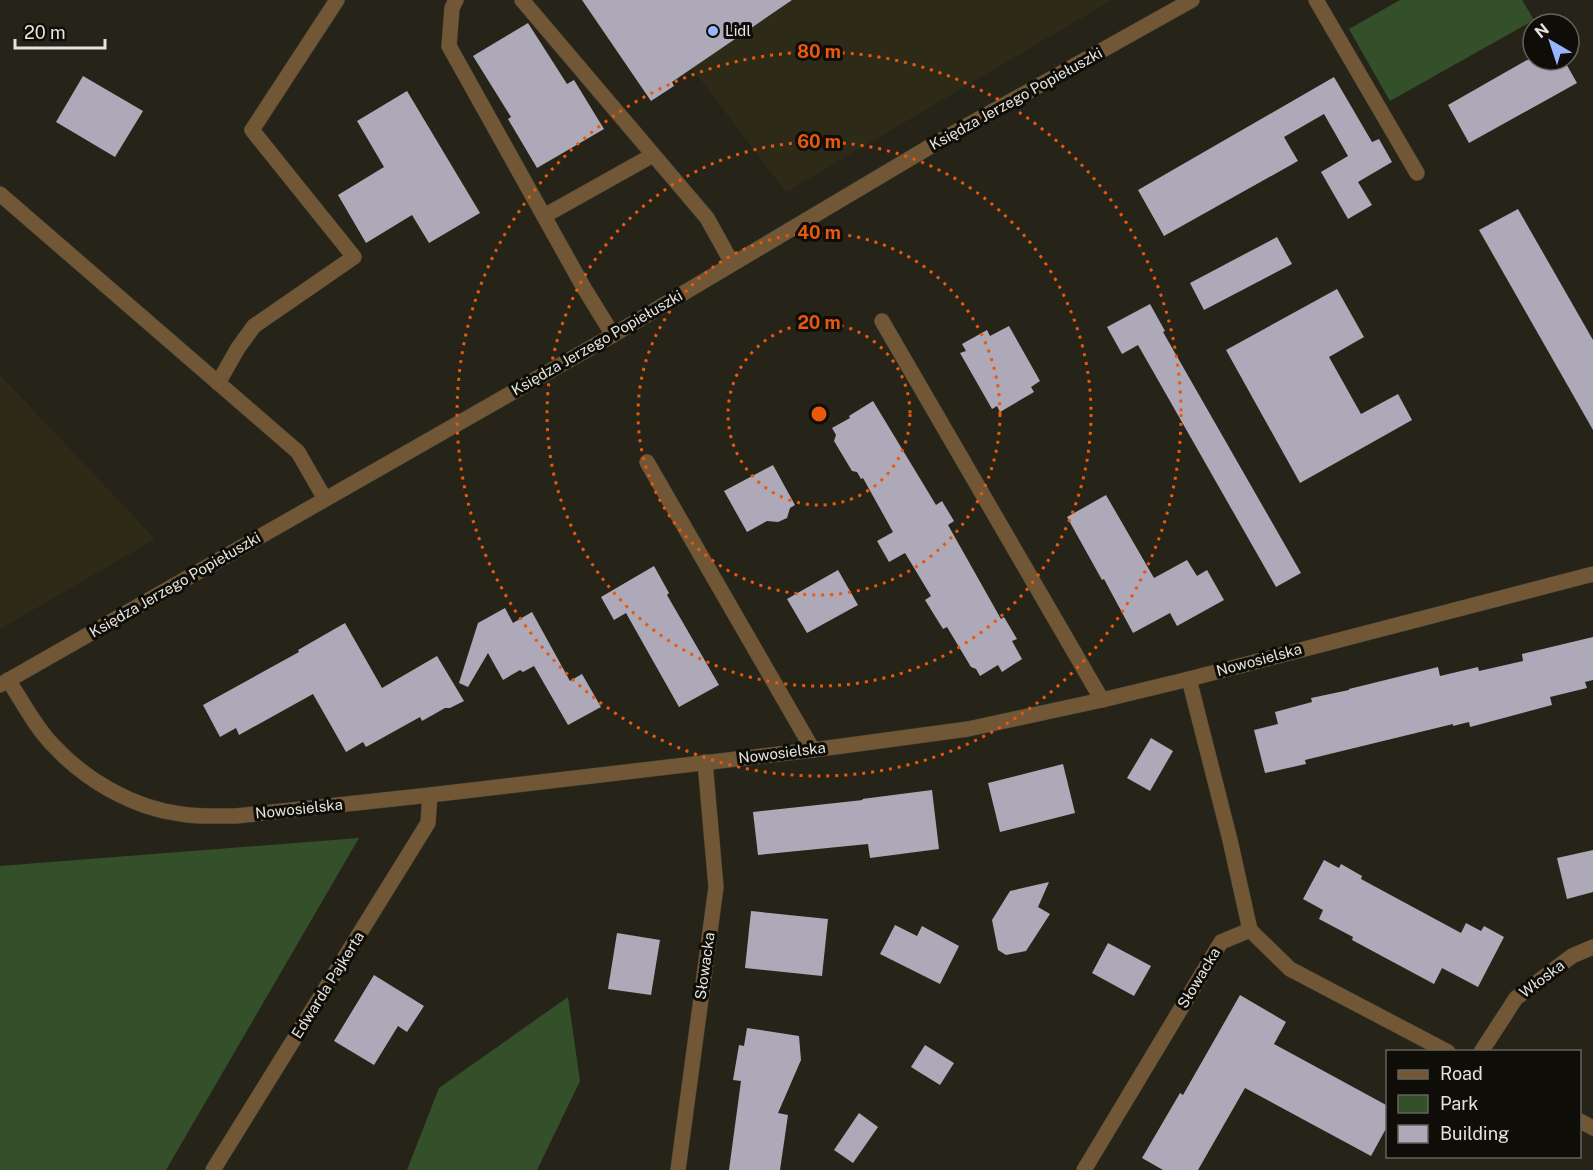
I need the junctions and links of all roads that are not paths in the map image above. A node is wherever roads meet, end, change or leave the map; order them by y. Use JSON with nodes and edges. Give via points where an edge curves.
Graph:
{"nodes":[{"id":1,"x":337,"y":0,"type":"edge"},
{"id":2,"x":456,"y":0,"type":"edge"},
{"id":3,"x":522,"y":0,"type":"edge"},
{"id":4,"x":1192,"y":0,"type":"edge"},
{"id":5,"x":1316,"y":0,"type":"edge"},
{"id":6,"x":653,"y":155,"type":"junction"},
{"id":7,"x":1417,"y":173,"type":"dead end"},
{"id":8,"x":0,"y":194,"type":"edge"},
{"id":9,"x":544,"y":216,"type":"junction"},
{"id":10,"x":732,"y":263,"type":"junction"},
{"id":11,"x":882,"y":321,"type":"dead end"},
{"id":12,"x":613,"y":335,"type":"junction"},
{"id":13,"x":218,"y":383,"type":"junction"},
{"id":14,"x":647,"y":462,"type":"dead end"},
{"id":15,"x":325,"y":499,"type":"junction"},
{"id":16,"x":1593,"y":574,"type":"edge"},
{"id":17,"x":1190,"y":679,"type":"junction"},
{"id":18,"x":4,"y":683,"type":"edge"},
{"id":19,"x":1102,"y":700,"type":"junction"},
{"id":20,"x":813,"y":750,"type":"junction"},
{"id":21,"x":705,"y":762,"type":"junction"},
{"id":22,"x":430,"y":795,"type":"junction"},
{"id":23,"x":1250,"y":930,"type":"junction"},
{"id":24,"x":1593,"y":947,"type":"edge"},
{"id":25,"x":1444,"y":1050,"type":"edge"},
{"id":26,"x":1482,"y":1050,"type":"edge"},
{"id":27,"x":213,"y":1170,"type":"edge"},
{"id":28,"x":678,"y":1170,"type":"edge"},
{"id":29,"x":1084,"y":1170,"type":"edge"}],
"edges":[{"from":1,"to":13,"type":"street","via":[[252,130],[354,257],[254,326]]},
{"from":2,"to":9,"type":"street","via":[[449,45]]},
{"from":3,"to":6,"type":"street"},
{"from":4,"to":10,"type":"street","name":"Księdza Jerzego Popiełuszki"},
{"from":5,"to":7,"type":"street"},
{"from":6,"to":9,"type":"street"},
{"from":6,"to":10,"type":"street","via":[[707,218]]},
{"from":8,"to":13,"type":"street"},
{"from":9,"to":12,"type":"street"},
{"from":10,"to":12,"type":"street","name":"Księdza Jerzego Popiełuszki"},
{"from":11,"to":19,"type":"street"},
{"from":12,"to":15,"type":"street","name":"Księdza Jerzego Popiełuszki"},
{"from":13,"to":15,"type":"street","via":[[298,452]]},
{"from":14,"to":20,"type":"street"},
{"from":15,"to":18,"type":"street","name":"Księdza Jerzego Popiełuszki"},
{"from":16,"to":17,"type":"street","name":"Nowosielska"},
{"from":17,"to":19,"type":"street","name":"Nowosielska"},
{"from":17,"to":23,"type":"street"},
{"from":18,"to":22,"type":"street","name":"Nowosielska","via":[[68,760],[119,794],[165,811],[236,816]]},
{"from":19,"to":20,"type":"street","name":"Nowosielska","via":[[968,729]]},
{"from":20,"to":21,"type":"street","name":"Nowosielska"},
{"from":21,"to":22,"type":"street","name":"Nowosielska"},
{"from":21,"to":28,"type":"street","name":"Słowacka","via":[[716,887]]},
{"from":22,"to":27,"type":"street","name":"Edwarda Pajkerta","via":[[428,823]]},
{"from":23,"to":25,"type":"street","via":[[1290,969]]},
{"from":23,"to":29,"type":"street","name":"Słowacka","via":[[1221,942]]},
{"from":24,"to":26,"type":"street","name":"Włoska","via":[[1572,956],[1516,998]]}]}
